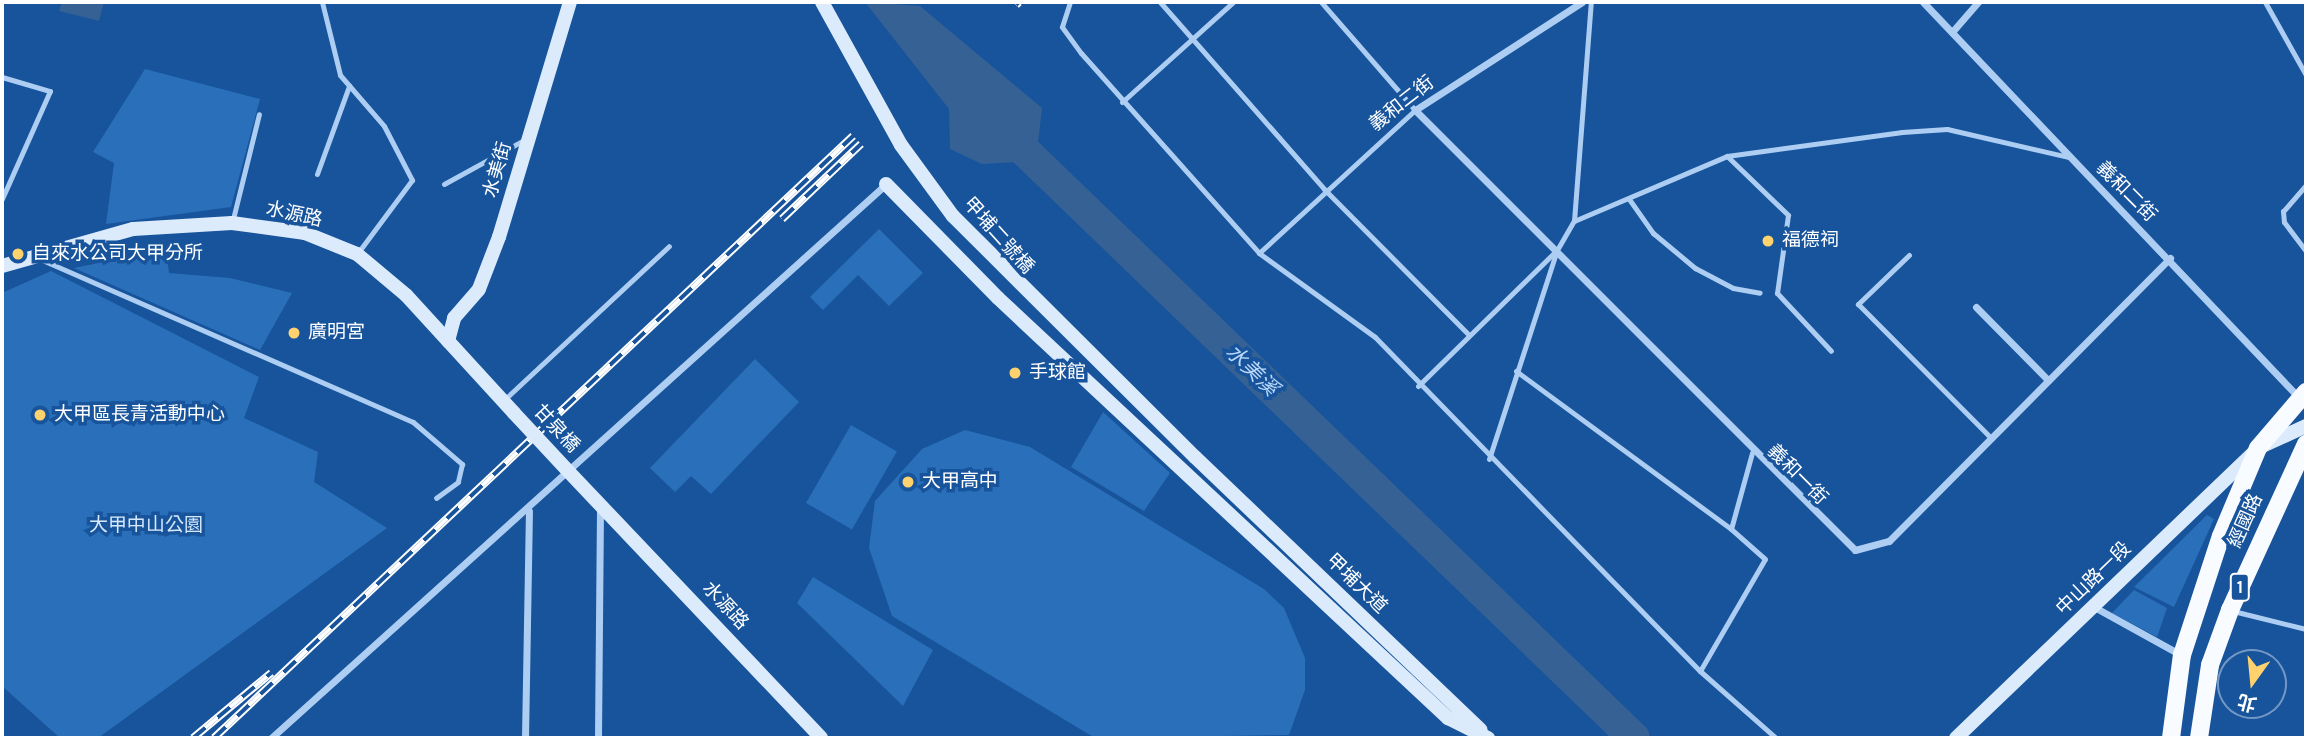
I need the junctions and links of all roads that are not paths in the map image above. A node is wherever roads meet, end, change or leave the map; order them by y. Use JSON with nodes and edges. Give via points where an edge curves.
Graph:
{"nodes":[{"id":1,"x":322,"y":2,"type":"edge"},
{"id":2,"x":570,"y":2,"type":"edge"},
{"id":3,"x":822,"y":2,"type":"edge"},
{"id":4,"x":1070,"y":2,"type":"edge"},
{"id":5,"x":1160,"y":2,"type":"edge"},
{"id":6,"x":1233,"y":2,"type":"edge"},
{"id":7,"x":1321,"y":2,"type":"edge"},
{"id":8,"x":1582,"y":2,"type":"edge"},
{"id":9,"x":1591,"y":2,"type":"edge"},
{"id":10,"x":1923,"y":2,"type":"edge"},
{"id":11,"x":1978,"y":2,"type":"edge"},
{"id":12,"x":2265,"y":2,"type":"edge"},
{"id":13,"x":1952,"y":32,"type":"junction"},
{"id":14,"x":1195,"y":40,"type":"junction"},
{"id":15,"x":2306,"y":75,"type":"edge"},
{"id":16,"x":2,"y":77,"type":"edge"},
{"id":17,"x":349,"y":86,"type":"junction"},
{"id":18,"x":1122,"y":102,"type":"junction"},
{"id":19,"x":1415,"y":110,"type":"junction"},
{"id":20,"x":259,"y":114,"type":"dead end"},
{"id":21,"x":527,"y":138,"type":"junction"},
{"id":22,"x":1727,"y":156,"type":"junction"},
{"id":23,"x":2068,"y":157,"type":"junction"},
{"id":24,"x":317,"y":174,"type":"dead end"},
{"id":25,"x":444,"y":184,"type":"dead end"},
{"id":26,"x":886,"y":184,"type":"joint"},
{"id":27,"x":2306,"y":185,"type":"edge"},
{"id":28,"x":1324,"y":189,"type":"junction"},
{"id":29,"x":2,"y":199,"type":"edge"},
{"id":30,"x":1629,"y":199,"type":"junction"},
{"id":31,"x":1574,"y":221,"type":"junction"},
{"id":32,"x":232,"y":223,"type":"junction"},
{"id":33,"x":670,"y":246,"type":"dead end"},
{"id":34,"x":1557,"y":250,"type":"junction"},
{"id":35,"x":2306,"y":251,"type":"edge"},
{"id":36,"x":1259,"y":253,"type":"junction"},
{"id":37,"x":357,"y":254,"type":"junction"},
{"id":38,"x":34,"y":256,"type":"junction"},
{"id":39,"x":1909,"y":256,"type":"dead end"},
{"id":40,"x":2169,"y":258,"type":"junction"},
{"id":41,"x":3,"y":264,"type":"edge"},
{"id":42,"x":1760,"y":293,"type":"dead end"},
{"id":43,"x":1976,"y":307,"type":"dead end"},
{"id":44,"x":1467,"y":333,"type":"junction"},
{"id":45,"x":448,"y":341,"type":"junction"},
{"id":46,"x":1831,"y":351,"type":"dead end"},
{"id":47,"x":1516,"y":371,"type":"junction"},
{"id":48,"x":2048,"y":380,"type":"junction"},
{"id":49,"x":1418,"y":386,"type":"junction"},
{"id":50,"x":2304,"y":399,"type":"edge"},
{"id":51,"x":503,"y":401,"type":"junction"},
{"id":52,"x":514,"y":413,"type":"joint"},
{"id":53,"x":2306,"y":426,"type":"edge"},
{"id":54,"x":1988,"y":435,"type":"junction"},
{"id":55,"x":2306,"y":444,"type":"edge"},
{"id":56,"x":2258,"y":448,"type":"junction"},
{"id":57,"x":1752,"y":453,"type":"junction"},
{"id":58,"x":1195,"y":457,"type":"joint"},
{"id":59,"x":1489,"y":458,"type":"junction"},
{"id":60,"x":569,"y":472,"type":"junction"},
{"id":61,"x":436,"y":498,"type":"dead end"},
{"id":62,"x":600,"y":501,"type":"junction"},
{"id":63,"x":529,"y":511,"type":"junction"},
{"id":64,"x":1731,"y":529,"type":"junction"},
{"id":65,"x":2096,"y":608,"type":"junction"},
{"id":66,"x":2230,"y":610,"type":"junction"},
{"id":67,"x":2306,"y":629,"type":"edge"},
{"id":68,"x":2182,"y":655,"type":"junction"},
{"id":69,"x":1700,"y":671,"type":"junction"},
{"id":70,"x":271,"y":738,"type":"edge"},
{"id":71,"x":525,"y":738,"type":"edge"},
{"id":72,"x":598,"y":738,"type":"edge"},
{"id":73,"x":821,"y":738,"type":"edge"},
{"id":74,"x":1489,"y":738,"type":"edge"},
{"id":75,"x":1776,"y":738,"type":"edge"},
{"id":76,"x":1956,"y":738,"type":"edge"},
{"id":77,"x":2171,"y":738,"type":"edge"},
{"id":78,"x":2199,"y":738,"type":"edge"}],
"edges":[{"from":1,"to":17,"type":"lane","via":[[340,75]]},
{"from":2,"to":21,"type":"street","name":"水美街"},
{"from":3,"to":58,"type":"street","name":"甲埔二號橋","bridge":true,"via":[[901,145],[953,216]]},
{"from":4,"to":18,"type":"lane","via":[[1062,27]]},
{"from":5,"to":14,"type":"lane"},
{"from":6,"to":14,"type":"lane"},
{"from":7,"to":19,"type":"lane"},
{"from":8,"to":19,"type":"street","name":"義和二街"},
{"from":9,"to":31,"type":"lane"},
{"from":10,"to":13,"type":"street","name":"義和二街"},
{"from":11,"to":13,"type":"street"},
{"from":12,"to":15,"type":"lane"},
{"from":13,"to":23,"type":"street","name":"義和二街"},
{"from":14,"to":18,"type":"lane"},
{"from":14,"to":28,"type":"lane"},
{"from":16,"to":29,"type":"lane","via":[[50,91]]},
{"from":17,"to":24,"type":"lane"},
{"from":17,"to":37,"type":"lane","via":[[384,126],[412,180]]},
{"from":18,"to":36,"type":"lane"},
{"from":19,"to":28,"type":"lane","name":"義和二街"},
{"from":19,"to":34,"type":"street","name":"義和一街"},
{"from":20,"to":32,"type":"lane"},
{"from":21,"to":25,"type":"lane"},
{"from":21,"to":45,"type":"street","name":"水美街","via":[[479,289],[454,318]]},
{"from":22,"to":23,"type":"lane","via":[[1947,129]]},
{"from":22,"to":30,"type":"lane"},
{"from":22,"to":46,"type":"lane","via":[[1788,215],[1777,293]]},
{"from":23,"to":40,"type":"street","name":"義和二街"},
{"from":26,"to":60,"type":"street"},
{"from":26,"to":74,"type":"street","via":[[998,298],[1448,718]]},
{"from":27,"to":35,"type":"lane","via":[[2283,211],[2284,222]]},
{"from":28,"to":36,"type":"lane","name":"義和二街"},
{"from":28,"to":44,"type":"lane"},
{"from":30,"to":31,"type":"lane"},
{"from":30,"to":42,"type":"lane","via":[[1653,233],[1695,268],[1733,288]]},
{"from":31,"to":34,"type":"lane"},
{"from":32,"to":37,"type":"street","name":"水源路","via":[[305,233]]},
{"from":32,"to":38,"type":"street","name":"水源路","via":[[133,229]]},
{"from":33,"to":51,"type":"lane"},
{"from":34,"to":44,"type":"lane"},
{"from":34,"to":47,"type":"lane"},
{"from":34,"to":57,"type":"street","name":"義和一街"},
{"from":36,"to":49,"type":"lane","via":[[1375,337]]},
{"from":37,"to":45,"type":"street","name":"水源路"},
{"from":38,"to":41,"type":"street","name":"水源路"},
{"from":38,"to":61,"type":"lane","via":[[413,422],[461,464],[458,482]]},
{"from":39,"to":54,"type":"lane","via":[[1858,303]]},
{"from":40,"to":48,"type":"street","name":"義和一街"},
{"from":40,"to":50,"type":"street","name":"義和二街"},
{"from":43,"to":48,"type":"street"},
{"from":44,"to":49,"type":"lane"},
{"from":45,"to":51,"type":"street","name":"水源路"},
{"from":47,"to":59,"type":"lane"},
{"from":47,"to":64,"type":"lane"},
{"from":48,"to":54,"type":"street","name":"義和一街"},
{"from":49,"to":59,"type":"lane"},
{"from":50,"to":56,"type":"main road","name":"中山路一段","number":"1"},
{"from":51,"to":52,"type":"street","name":"水源路"},
{"from":52,"to":60,"type":"street","name":"甘泉橋","bridge":true},
{"from":53,"to":56,"type":"street","name":"中山路一段"},
{"from":54,"to":57,"type":"street","name":"義和一街","via":[[1889,541],[1871,551],[1840,540]]},
{"from":55,"to":66,"type":"main road","name":"經國路","number":"1"},
{"from":56,"to":65,"type":"street","name":"中山路一段"},
{"from":56,"to":68,"type":"main road","name":"經國路","number":"1"},
{"from":57,"to":64,"type":"lane"},
{"from":58,"to":74,"type":"street","name":"甲埔大道"},
{"from":59,"to":69,"type":"lane"},
{"from":60,"to":62,"type":"street","name":"水源路"},
{"from":60,"to":63,"type":"street"},
{"from":62,"to":72,"type":"street"},
{"from":62,"to":73,"type":"street","name":"水源路"},
{"from":63,"to":70,"type":"street"},
{"from":63,"to":71,"type":"street"},
{"from":64,"to":69,"type":"lane","via":[[1765,559]]},
{"from":65,"to":68,"type":"street"},
{"from":65,"to":76,"type":"street","name":"中山路一段"},
{"from":66,"to":67,"type":"lane"},
{"from":66,"to":78,"type":"main road","name":"經國路","number":"1","via":[[2210,665]]},
{"from":68,"to":77,"type":"main road","name":"經國路","number":"1"},
{"from":69,"to":75,"type":"lane"}]}
